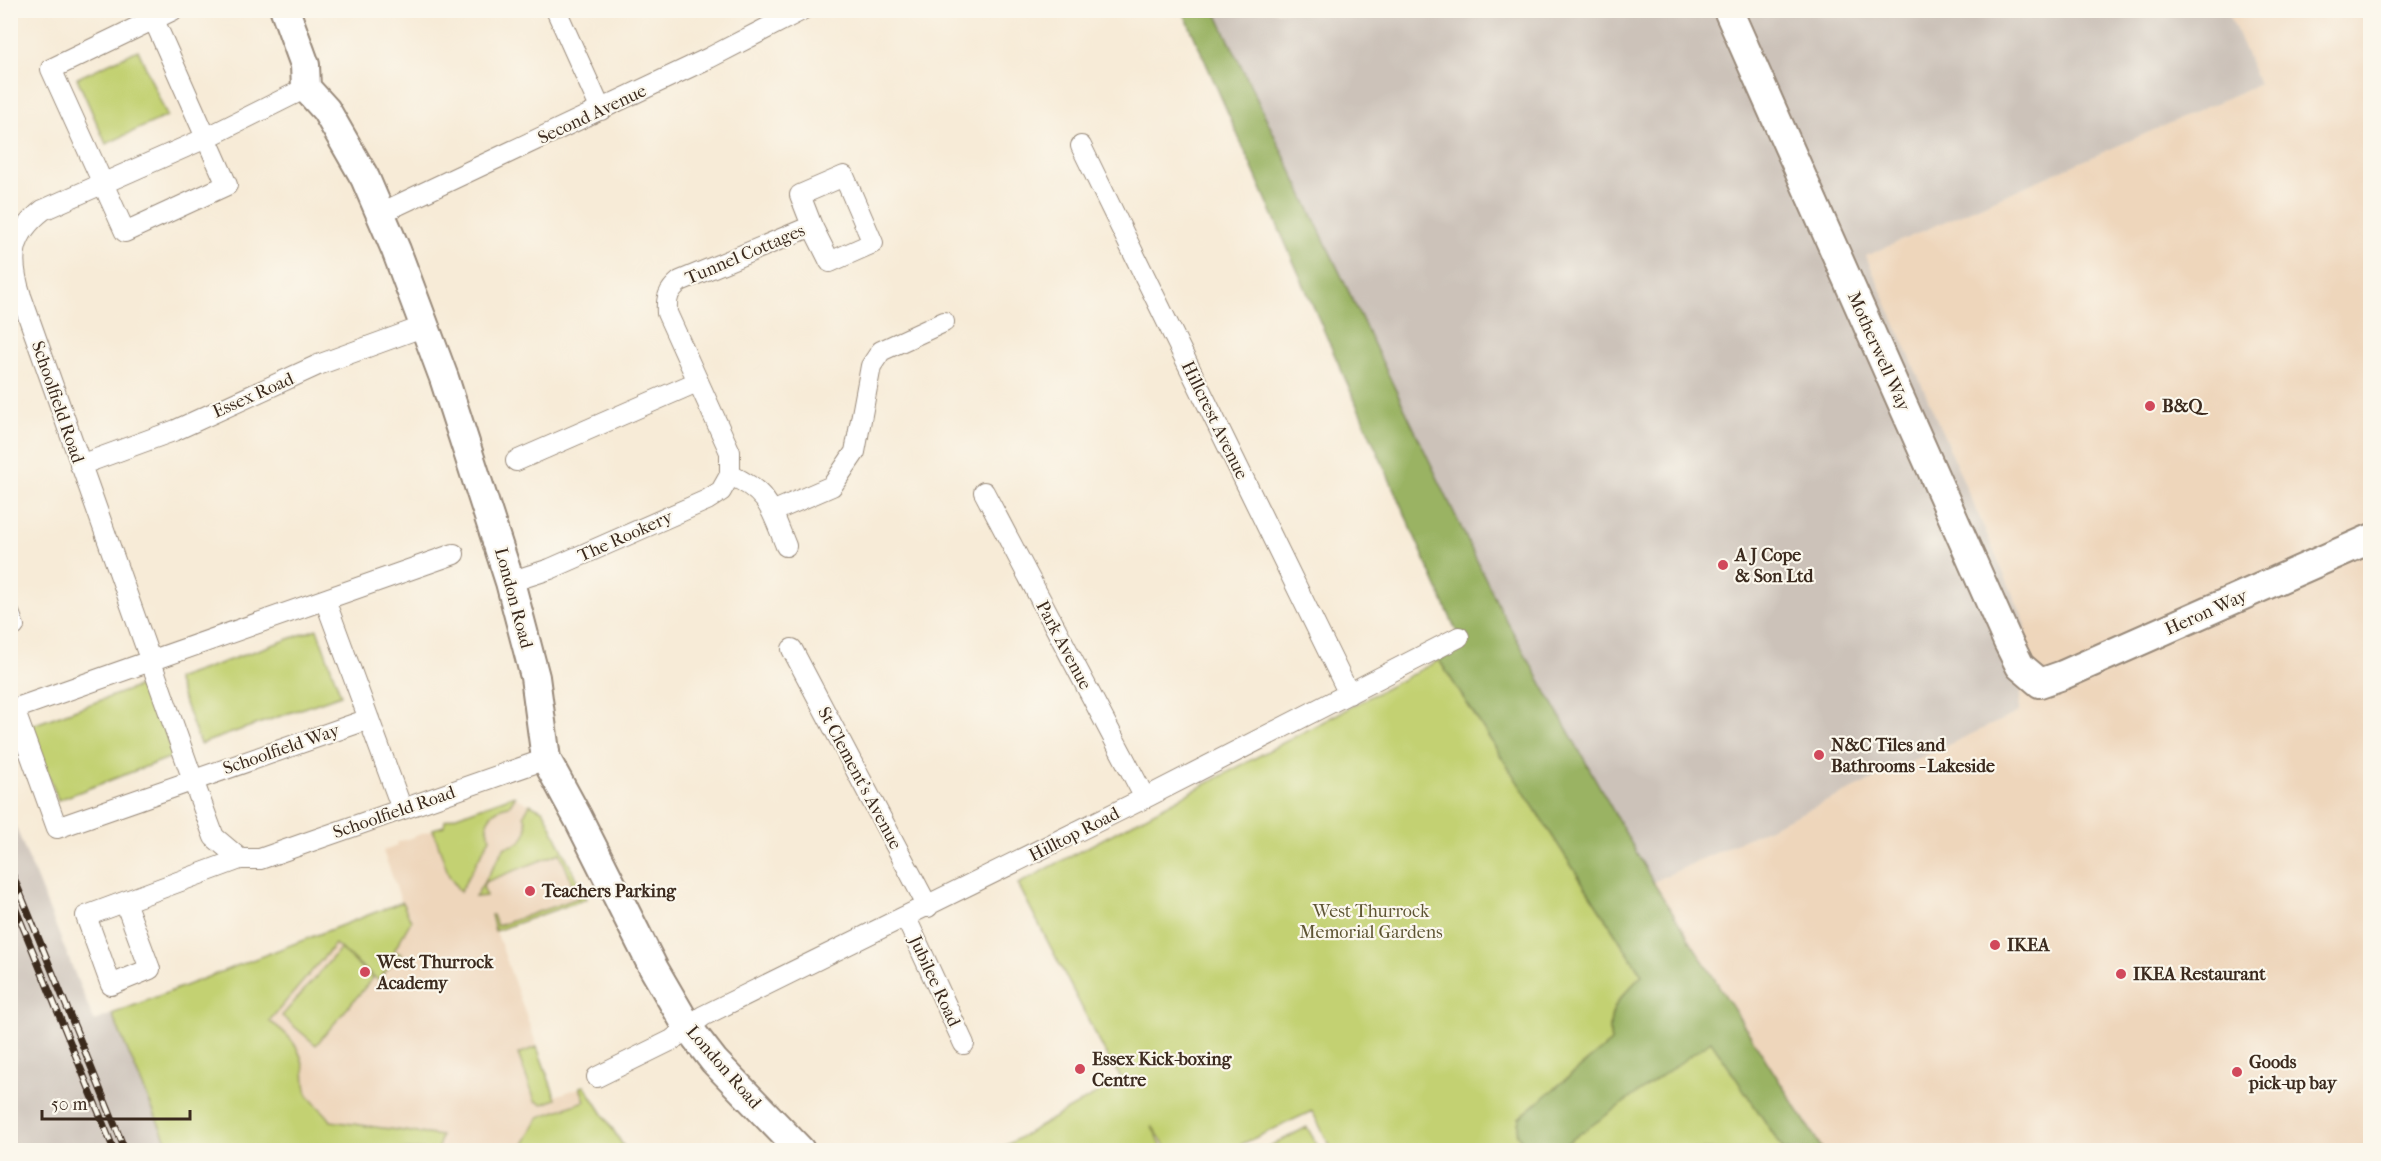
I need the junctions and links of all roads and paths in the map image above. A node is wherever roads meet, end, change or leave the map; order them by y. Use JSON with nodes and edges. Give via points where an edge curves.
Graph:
{"nodes":[{"id":1,"x":173,"y":10,"type":"edge"},
{"id":2,"x":285,"y":10,"type":"edge"},
{"id":3,"x":556,"y":10,"type":"edge"},
{"id":4,"x":801,"y":10,"type":"edge"},
{"id":5,"x":1728,"y":10,"type":"edge"},
{"id":6,"x":154,"y":20,"type":"junction"},
{"id":7,"x":306,"y":88,"type":"junction"},
{"id":8,"x":601,"y":110,"type":"junction"},
{"id":9,"x":206,"y":138,"type":"junction"},
{"id":10,"x":1081,"y":146,"type":"dead end"},
{"id":11,"x":103,"y":185,"type":"junction"},
{"id":12,"x":381,"y":213,"type":"junction"},
{"id":13,"x":812,"y":225,"type":"dead end"},
{"id":14,"x":16,"y":298,"type":"edge"},
{"id":15,"x":944,"y":322,"type":"dead end"},
{"id":16,"x":425,"y":326,"type":"junction"},
{"id":17,"x":697,"y":381,"type":"junction"},
{"id":18,"x":516,"y":461,"type":"dead end"},
{"id":19,"x":80,"y":465,"type":"junction"},
{"id":20,"x":730,"y":475,"type":"junction"},
{"id":21,"x":984,"y":492,"type":"dead end"},
{"id":22,"x":772,"y":512,"type":"junction"},
{"id":23,"x":2370,"y":539,"type":"edge"},
{"id":24,"x":786,"y":546,"type":"dead end"},
{"id":25,"x":454,"y":554,"type":"dead end"},
{"id":26,"x":510,"y":582,"type":"junction"},
{"id":27,"x":325,"y":600,"type":"junction"},
{"id":28,"x":1460,"y":637,"type":"dead end"},
{"id":29,"x":792,"y":650,"type":"dead end"},
{"id":30,"x":151,"y":661,"type":"junction"},
{"id":31,"x":2040,"y":682,"type":"joint"},
{"id":32,"x":1349,"y":694,"type":"junction"},
{"id":33,"x":369,"y":718,"type":"junction"},
{"id":34,"x":546,"y":759,"type":"junction"},
{"id":35,"x":193,"y":780,"type":"junction"},
{"id":36,"x":1145,"y":798,"type":"junction"},
{"id":37,"x":402,"y":809,"type":"junction"},
{"id":38,"x":240,"y":859,"type":"junction"},
{"id":39,"x":125,"y":902,"type":"dead end"},
{"id":40,"x":928,"y":907,"type":"junction"},
{"id":41,"x":906,"y":918,"type":"junction"},
{"id":42,"x":687,"y":1026,"type":"junction"},
{"id":43,"x":964,"y":1044,"type":"dead end"},
{"id":44,"x":597,"y":1077,"type":"dead end"},
{"id":45,"x":800,"y":1150,"type":"edge"}],
"edges":[{"from":1,"to":6,"type":"street"},
{"from":2,"to":7,"type":"street","via":[[305,65]]},
{"from":3,"to":8,"type":"street"},
{"from":4,"to":8,"type":"street","name":"Second Avenue"},
{"from":5,"to":31,"type":"street","name":"Motherwell Way","via":[[2011,649],[2020,666]]},
{"from":6,"to":9,"type":"street"},
{"from":6,"to":11,"type":"street","via":[[51,69]]},
{"from":7,"to":9,"type":"street","name":"Schoolfield Road"},
{"from":7,"to":12,"type":"street","name":"London Road","via":[[338,128]]},
{"from":8,"to":12,"type":"street","name":"Second Avenue"},
{"from":9,"to":11,"type":"street","name":"Schoolfield Road"},
{"from":9,"to":11,"type":"street","via":[[227,185],[125,232]]},
{"from":10,"to":32,"type":"street","name":"Hillcrest Avenue"},
{"from":11,"to":14,"type":"street","name":"Schoolfield Road","via":[[43,210],[25,226],[13,255]]},
{"from":12,"to":16,"type":"street","name":"London Road"},
{"from":13,"to":17,"type":"street","name":"Tunnel Cottages","via":[[680,281],[670,289],[667,313]]},
{"from":14,"to":19,"type":"street","name":"Schoolfield Road"},
{"from":15,"to":22,"type":"street","via":[[881,351],[871,366],[855,452],[832,486]]},
{"from":16,"to":19,"type":"street","name":"Essex Road","via":[[318,365],[176,430]]},
{"from":16,"to":26,"type":"street","name":"London Road"},
{"from":17,"to":18,"type":"street"},
{"from":17,"to":20,"type":"street","name":"Tunnel Cottages","via":[[730,452]]},
{"from":19,"to":30,"type":"street","name":"Schoolfield Road"},
{"from":20,"to":22,"type":"street","via":[[756,488]]},
{"from":20,"to":26,"type":"street","name":"The Rookery","via":[[721,491],[707,500],[550,569]]},
{"from":21,"to":36,"type":"street","name":"Park Avenue"},
{"from":22,"to":24,"type":"street"},
{"from":23,"to":31,"type":"street","name":"Heron Way"},
{"from":25,"to":27,"type":"street"},
{"from":26,"to":34,"type":"street","name":"London Road","via":[[535,676]]},
{"from":27,"to":30,"type":"street"},
{"from":27,"to":33,"type":"street"},
{"from":28,"to":32,"type":"street","name":"Hilltop Road"},
{"from":29,"to":40,"type":"street","name":"St Clement's Avenue"},
{"from":30,"to":35,"type":"street","name":"Schoolfield Road"},
{"from":30,"to":35,"type":"street","via":[[14,709],[57,828]]},
{"from":32,"to":36,"type":"street","name":"Hilltop Road"},
{"from":33,"to":35,"type":"street","name":"Schoolfield Way"},
{"from":33,"to":37,"type":"street"},
{"from":34,"to":37,"type":"street","name":"Schoolfield Road"},
{"from":34,"to":42,"type":"street","name":"London Road"},
{"from":35,"to":38,"type":"street","name":"Schoolfield Road","via":[[214,837]]},
{"from":36,"to":40,"type":"street","name":"Hilltop Road"},
{"from":37,"to":38,"type":"street","name":"Schoolfield Road","via":[[260,859]]},
{"from":38,"to":39,"type":"street","name":"Schoolfield Road"},
{"from":40,"to":41,"type":"street","name":"Hilltop Road"},
{"from":41,"to":42,"type":"street","name":"Hilltop Road"},
{"from":41,"to":43,"type":"street","name":"Jubilee Road"},
{"from":42,"to":44,"type":"street","name":"Hilltop Road","via":[[672,1040]]},
{"from":42,"to":45,"type":"street","name":"London Road","via":[[714,1061]]}]}
